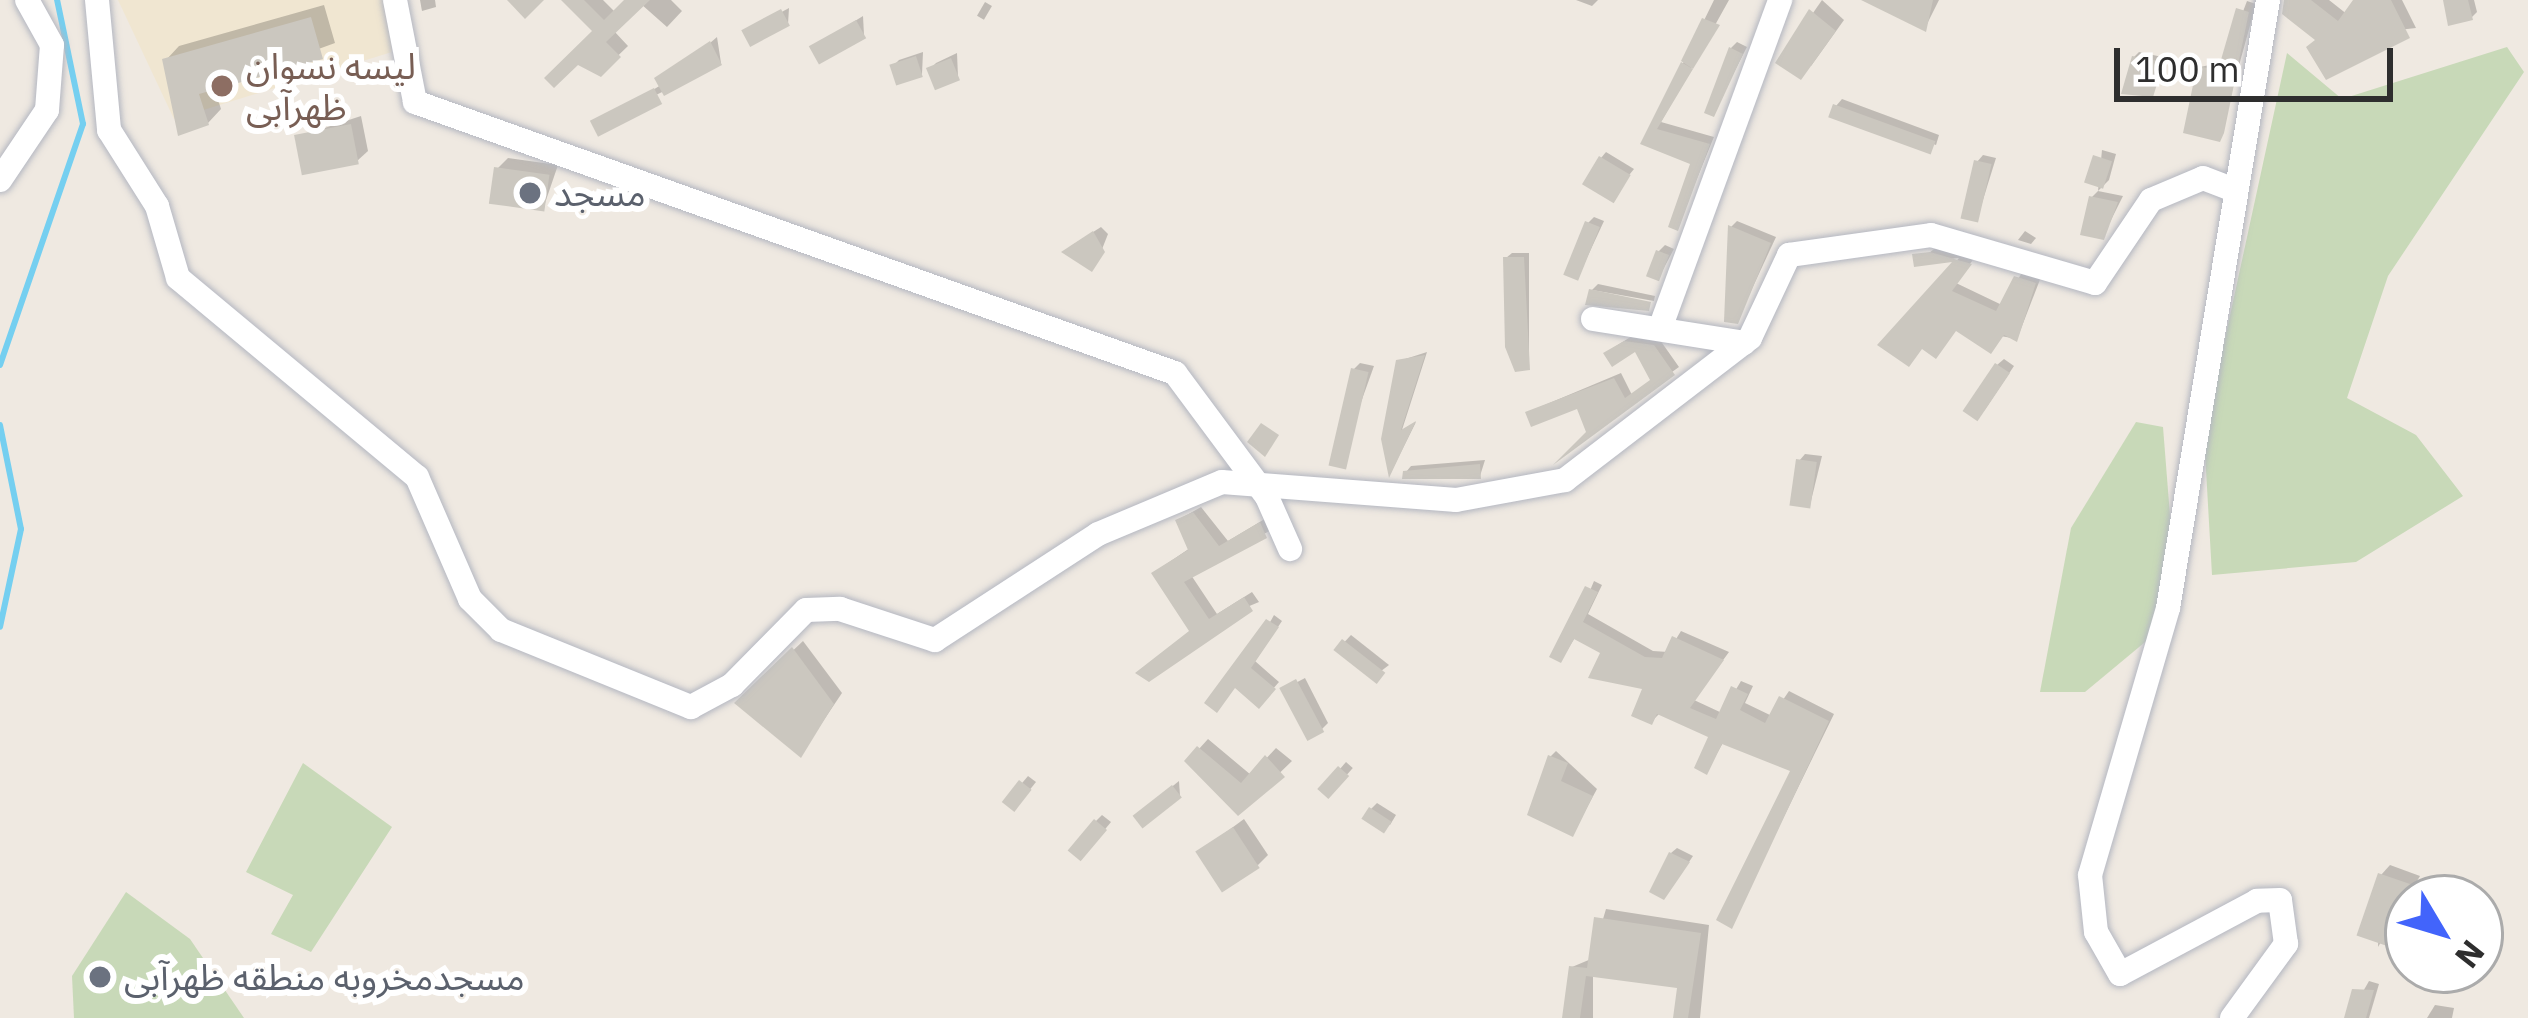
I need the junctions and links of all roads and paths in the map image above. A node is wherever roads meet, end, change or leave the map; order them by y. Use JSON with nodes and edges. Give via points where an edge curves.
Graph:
{"nodes":[{"id":1,"x":27,"y":0,"type":"edge"},
{"id":2,"x":97,"y":0,"type":"edge"},
{"id":3,"x":395,"y":0,"type":"edge"},
{"id":4,"x":1780,"y":0,"type":"edge"},
{"id":5,"x":2268,"y":0,"type":"edge"},
{"id":6,"x":0,"y":180,"type":"edge"},
{"id":7,"x":2231,"y":189,"type":"junction"},
{"id":8,"x":1593,"y":319,"type":"dead end"},
{"id":9,"x":1662,"y":323,"type":"junction"},
{"id":10,"x":1744,"y":343,"type":"junction"},
{"id":11,"x":1253,"y":481,"type":"junction"},
{"id":12,"x":1290,"y":549,"type":"dead end"},
{"id":13,"x":2232,"y":1018,"type":"edge"}],
"edges":[{"from":1,"to":6,"type":"street","via":[[52,45],[47,110]]},
{"from":2,"to":11,"type":"street","via":[[109,130],[157,206],[178,278],[417,477],[470,599],[501,630],[692,707],[732,685],[806,610],[840,609],[935,640],[1099,533],[1191,492]]},
{"from":3,"to":11,"type":"street","via":[[415,102],[1175,373]]},
{"from":4,"to":9,"type":"street"},
{"from":5,"to":7,"type":"street"},
{"from":7,"to":10,"type":"street","via":[[2203,178],[2151,200],[2096,284],[1931,235],[1789,255]]},
{"from":7,"to":13,"type":"street","via":[[2168,608],[2090,875],[2096,932],[2120,974],[2257,902],[2281,900],[2286,944]]},
{"from":8,"to":9,"type":"street"},
{"from":9,"to":10,"type":"street"},
{"from":10,"to":11,"type":"street","via":[[1565,480],[1456,500]]},
{"from":11,"to":12,"type":"street"}]}
